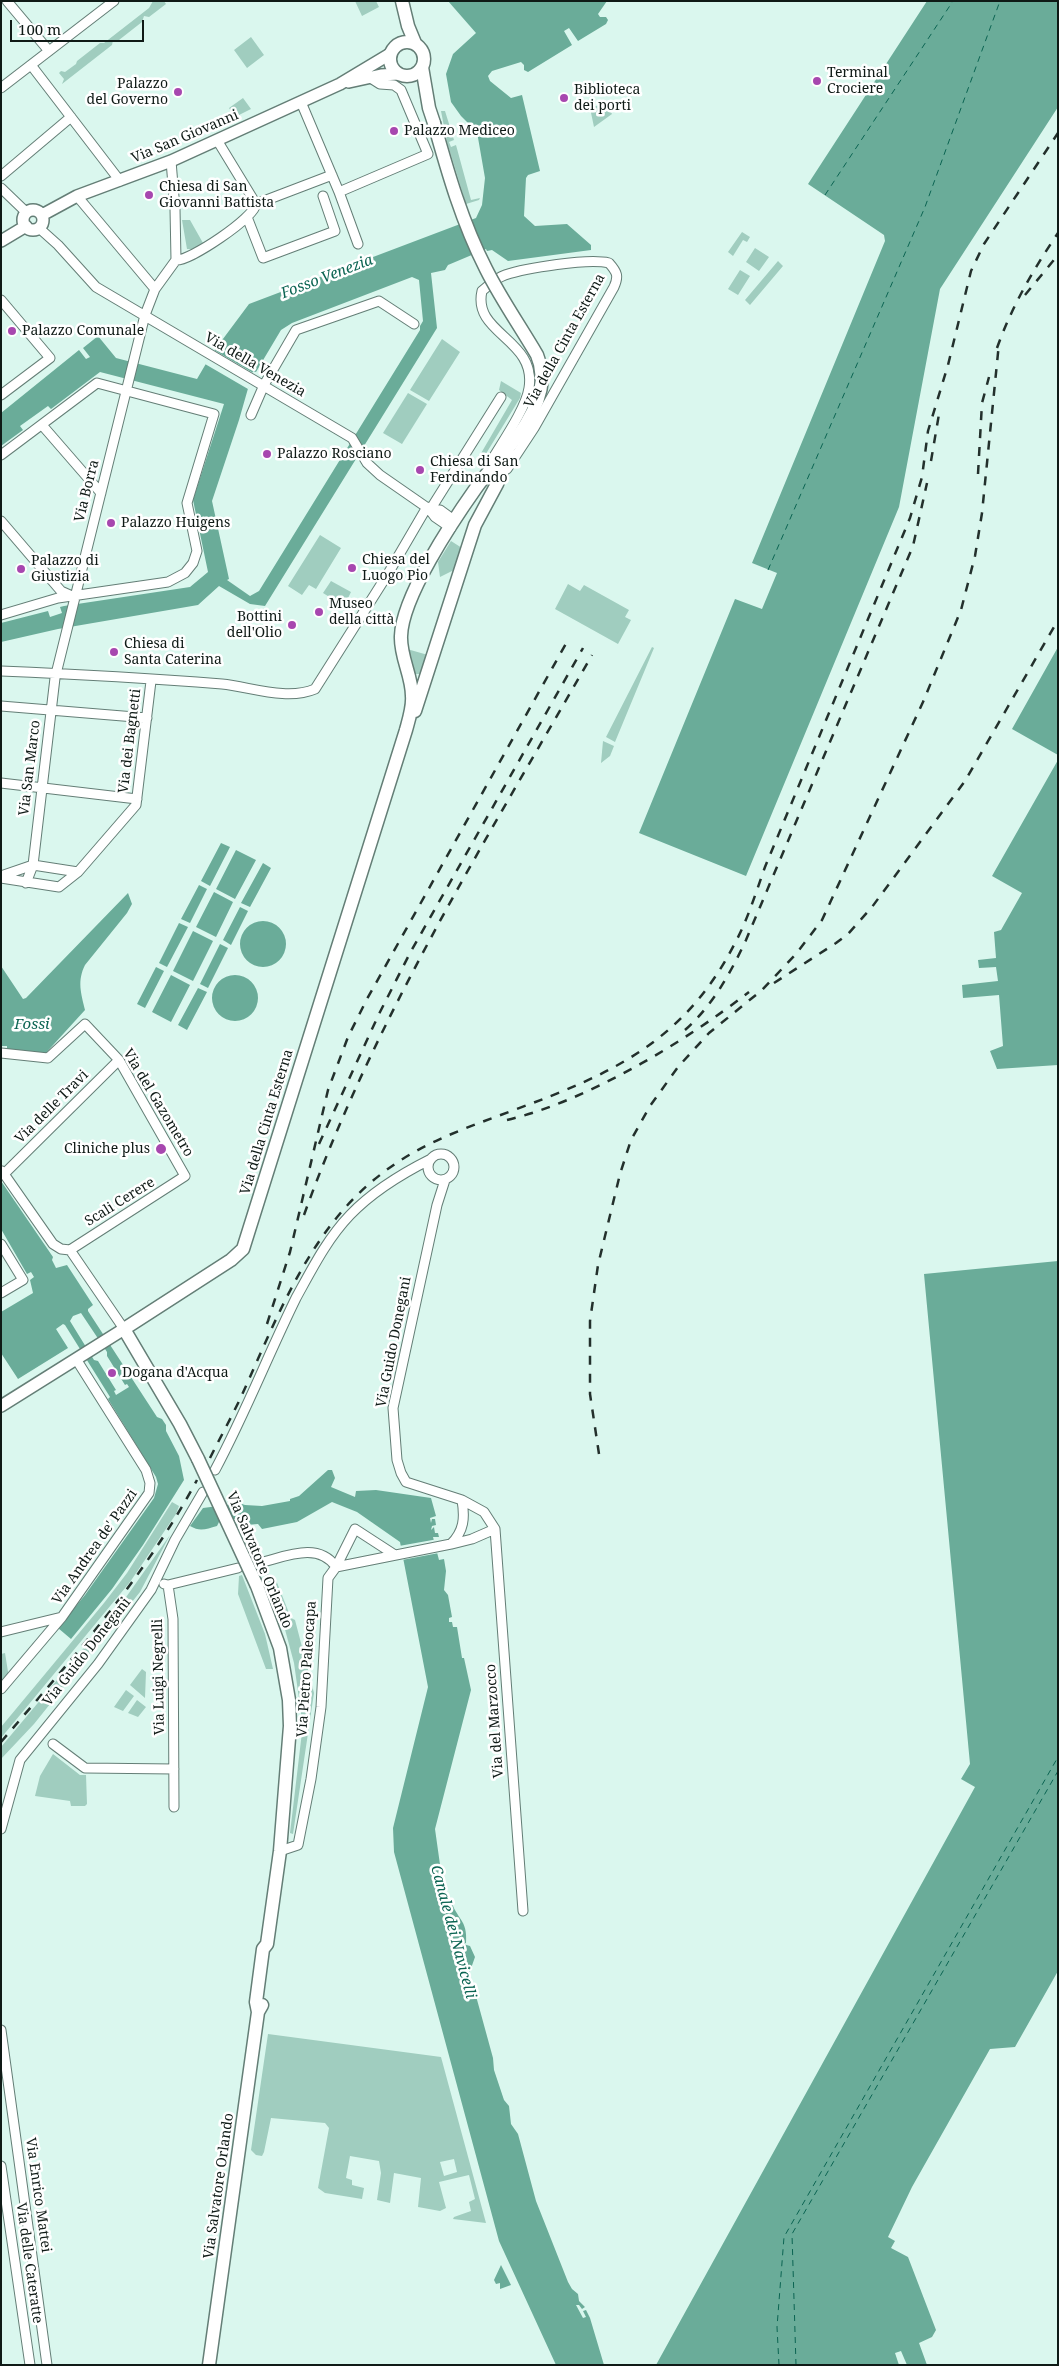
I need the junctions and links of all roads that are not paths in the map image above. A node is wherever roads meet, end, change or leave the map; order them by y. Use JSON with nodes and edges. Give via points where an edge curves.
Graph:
{"nodes":[{"id":1,"x":7,"y":1,"type":"edge"},
{"id":2,"x":114,"y":1,"type":"edge"},
{"id":3,"x":403,"y":6,"type":"edge"},
{"id":4,"x":415,"y":43,"type":"junction"},
{"id":5,"x":393,"y":50,"type":"junction"},
{"id":6,"x":49,"y":51,"type":"junction"},
{"id":7,"x":31,"y":65,"type":"junction"},
{"id":8,"x":422,"y":67,"type":"junction"},
{"id":9,"x":404,"y":75,"type":"junction"},
{"id":10,"x":369,"y":77,"type":"junction"},
{"id":11,"x":340,"y":84,"type":"junction"},
{"id":12,"x":1,"y":88,"type":"edge"},
{"id":13,"x":301,"y":102,"type":"junction"},
{"id":14,"x":429,"y":108,"type":"junction"},
{"id":15,"x":71,"y":117,"type":"junction"},
{"id":16,"x":217,"y":140,"type":"junction"},
{"id":17,"x":171,"y":161,"type":"junction"},
{"id":18,"x":332,"y":175,"type":"junction"},
{"id":19,"x":1,"y":176,"type":"edge"},
{"id":20,"x":120,"y":181,"type":"junction"},
{"id":21,"x":1,"y":188,"type":"edge"},
{"id":22,"x":339,"y":192,"type":"junction"},
{"id":23,"x":77,"y":196,"type":"junction"},
{"id":24,"x":323,"y":196,"type":"dead end"},
{"id":25,"x":256,"y":204,"type":"junction"},
{"id":26,"x":27,"y":214,"type":"junction"},
{"id":27,"x":42,"y":215,"type":"junction"},
{"id":28,"x":247,"y":216,"type":"junction"},
{"id":29,"x":26,"y":226,"type":"junction"},
{"id":30,"x":39,"y":228,"type":"junction"},
{"id":31,"x":1,"y":241,"type":"edge"},
{"id":32,"x":358,"y":244,"type":"dead end"},
{"id":33,"x":176,"y":260,"type":"junction"},
{"id":34,"x":155,"y":289,"type":"junction"},
{"id":35,"x":1,"y":300,"type":"edge"},
{"id":36,"x":145,"y":315,"type":"junction"},
{"id":37,"x":414,"y":324,"type":"dead end"},
{"id":38,"x":264,"y":385,"type":"junction"},
{"id":39,"x":127,"y":386,"type":"junction"},
{"id":40,"x":1,"y":395,"type":"edge"},
{"id":41,"x":501,"y":397,"type":"dead end"},
{"id":42,"x":251,"y":415,"type":"dead end"},
{"id":43,"x":42,"y":424,"type":"junction"},
{"id":44,"x":518,"y":434,"type":"junction"},
{"id":45,"x":1,"y":455,"type":"edge"},
{"id":46,"x":497,"y":484,"type":"junction"},
{"id":47,"x":477,"y":487,"type":"junction"},
{"id":48,"x":100,"y":493,"type":"junction"},
{"id":49,"x":429,"y":508,"type":"junction"},
{"id":50,"x":1,"y":521,"type":"edge"},
{"id":51,"x":453,"y":524,"type":"junction"},
{"id":52,"x":74,"y":600,"type":"junction"},
{"id":53,"x":1,"y":615,"type":"edge"},
{"id":54,"x":1,"y":671,"type":"edge"},
{"id":55,"x":56,"y":674,"type":"junction"},
{"id":56,"x":407,"y":675,"type":"junction"},
{"id":57,"x":427,"y":677,"type":"junction"},
{"id":58,"x":151,"y":680,"type":"junction"},
{"id":59,"x":1,"y":706,"type":"edge"},
{"id":60,"x":50,"y":710,"type":"junction"},
{"id":61,"x":147,"y":718,"type":"junction"},
{"id":62,"x":406,"y":730,"type":"junction"},
{"id":63,"x":1,"y":783,"type":"edge"},
{"id":64,"x":42,"y":788,"type":"junction"},
{"id":65,"x":138,"y":798,"type":"junction"},
{"id":66,"x":33,"y":866,"type":"junction"},
{"id":67,"x":78,"y":872,"type":"junction"},
{"id":68,"x":1,"y":877,"type":"edge"},
{"id":69,"x":26,"y":883,"type":"junction"},
{"id":70,"x":1,"y":1053,"type":"edge"},
{"id":71,"x":119,"y":1060,"type":"junction"},
{"id":72,"x":431,"y":1159,"type":"junction"},
{"id":73,"x":3,"y":1172,"type":"edge"},
{"id":74,"x":404,"y":1174,"type":"junction"},
{"id":75,"x":431,"y":1175,"type":"junction"},
{"id":76,"x":185,"y":1176,"type":"joint"},
{"id":77,"x":445,"y":1180,"type":"junction"},
{"id":78,"x":1,"y":1244,"type":"edge"},
{"id":79,"x":70,"y":1250,"type":"junction"},
{"id":80,"x":1,"y":1293,"type":"edge"},
{"id":81,"x":124,"y":1329,"type":"junction"},
{"id":82,"x":76,"y":1359,"type":"junction"},
{"id":83,"x":1,"y":1406,"type":"edge"},
{"id":84,"x":215,"y":1470,"type":"dead end"},
{"id":85,"x":203,"y":1492,"type":"dead end"},
{"id":86,"x":462,"y":1500,"type":"junction"},
{"id":87,"x":495,"y":1528,"type":"junction"},
{"id":88,"x":451,"y":1544,"type":"junction"},
{"id":89,"x":395,"y":1554,"type":"junction"},
{"id":90,"x":258,"y":1563,"type":"dead end"},
{"id":91,"x":336,"y":1567,"type":"junction"},
{"id":92,"x":238,"y":1568,"type":"dead end"},
{"id":93,"x":156,"y":1582,"type":"junction"},
{"id":94,"x":168,"y":1585,"type":"junction"},
{"id":95,"x":62,"y":1616,"type":"junction"},
{"id":96,"x":1,"y":1632,"type":"edge"},
{"id":97,"x":1,"y":1690,"type":"edge"},
{"id":98,"x":53,"y":1744,"type":"dead end"},
{"id":99,"x":174,"y":1769,"type":"junction"},
{"id":100,"x":174,"y":1807,"type":"dead end"},
{"id":101,"x":1,"y":1829,"type":"edge"},
{"id":102,"x":280,"y":1851,"type":"junction"},
{"id":103,"x":523,"y":1911,"type":"dead end"},
{"id":104,"x":1,"y":2030,"type":"edge"},
{"id":105,"x":1,"y":2166,"type":"edge"},
{"id":106,"x":30,"y":2365,"type":"edge"},
{"id":107,"x":47,"y":2365,"type":"edge"},
{"id":108,"x":209,"y":2365,"type":"edge"}],
"edges":[{"from":1,"to":6,"type":"street"},
{"from":2,"to":6,"type":"street"},
{"from":3,"to":4,"type":"main road"},
{"from":3,"to":5,"type":"main road"},
{"from":4,"to":5,"type":"main road","via":[[405,42]]},
{"from":4,"to":8,"type":"main road","via":[[424,54]]},
{"from":5,"to":9,"type":"main road","via":[[390,64]]},
{"from":5,"to":11,"type":"street","name":"Via San Giovanni"},
{"from":6,"to":7,"type":"street"},
{"from":7,"to":12,"type":"street"},
{"from":7,"to":15,"type":"street"},
{"from":8,"to":9,"type":"main road","via":[[415,74]]},
{"from":8,"to":14,"type":"main road"},
{"from":9,"to":10,"type":"street","name":"Via San Giovanni"},
{"from":9,"to":14,"type":"main road"},
{"from":10,"to":11,"type":"street","name":"Via San Giovanni"},
{"from":10,"to":22,"type":"street","via":[[401,90],[428,154]]},
{"from":11,"to":13,"type":"street","name":"Via San Giovanni"},
{"from":13,"to":16,"type":"street","name":"Via San Giovanni"},
{"from":13,"to":18,"type":"street"},
{"from":14,"to":44,"type":"main road","name":"Via della Cinta Esterna","bridge":true,"via":[[452,187],[474,242],[496,288],[537,355],[542,379],[538,400]]},
{"from":15,"to":19,"type":"street"},
{"from":15,"to":20,"type":"street"},
{"from":16,"to":17,"type":"street","name":"Via San Giovanni"},
{"from":16,"to":25,"type":"street"},
{"from":17,"to":20,"type":"street","name":"Via San Giovanni"},
{"from":17,"to":33,"type":"street"},
{"from":18,"to":22,"type":"street"},
{"from":18,"to":25,"type":"street"},
{"from":20,"to":23,"type":"street","name":"Via San Giovanni"},
{"from":21,"to":26,"type":"street"},
{"from":22,"to":32,"type":"street"},
{"from":23,"to":27,"type":"street","name":"Via San Giovanni"},
{"from":23,"to":34,"type":"street"},
{"from":24,"to":28,"type":"street","via":[[335,231],[263,258]]},
{"from":25,"to":28,"type":"street"},
{"from":26,"to":27,"type":"street","via":[[34,210]]},
{"from":26,"to":29,"type":"street"},
{"from":27,"to":30,"type":"street","via":[[43,222]]},
{"from":28,"to":33,"type":"street","via":[[200,251]]},
{"from":29,"to":30,"type":"street","via":[[34,230]]},
{"from":29,"to":31,"type":"street"},
{"from":30,"to":36,"type":"street","name":"Via della Venezia","via":[[96,287]]},
{"from":33,"to":34,"type":"street","name":"Via Borra"},
{"from":34,"to":36,"type":"street","name":"Via Borra"},
{"from":35,"to":40,"type":"street","via":[[50,358]]},
{"from":36,"to":38,"type":"street","name":"Via della Venezia"},
{"from":36,"to":39,"type":"street","name":"Via Borra"},
{"from":37,"to":38,"type":"street","via":[[379,301],[296,330]]},
{"from":38,"to":42,"type":"street"},
{"from":38,"to":49,"type":"street","name":"Via della Venezia","via":[[352,438],[373,469],[386,481]]},
{"from":39,"to":43,"type":"street","via":[[97,383]]},
{"from":39,"to":48,"type":"street","name":"Via Borra"},
{"from":39,"to":52,"type":"street","via":[[214,414],[187,504],[197,551],[191,567],[168,582]]},
{"from":41,"to":49,"type":"street"},
{"from":43,"to":45,"type":"street"},
{"from":43,"to":48,"type":"street"},
{"from":44,"to":46,"type":"main road","name":"Via della Cinta Esterna"},
{"from":44,"to":47,"type":"main road","name":"Via della Cinta Esterna"},
{"from":46,"to":47,"type":"street","name":"Via della Cinta Esterna","via":[[534,428],[614,287],[617,272],[609,263],[528,270],[504,276],[482,291],[480,300],[486,318],[523,356],[530,387]]},
{"from":46,"to":57,"type":"main road","name":"Via della Cinta Esterna","via":[[475,525]]},
{"from":47,"to":51,"type":"main road","name":"Via della Cinta Esterna"},
{"from":48,"to":52,"type":"street","name":"Via Borra"},
{"from":49,"to":51,"type":"street","via":[[440,510]]},
{"from":49,"to":58,"type":"street","via":[[315,689],[305,693],[283,693],[223,684]]},
{"from":50,"to":52,"type":"street","via":[[61,591]]},
{"from":51,"to":56,"type":"main road","name":"Via della Cinta Esterna","via":[[421,575],[403,618],[401,646]]},
{"from":52,"to":53,"type":"street","via":[[58,598]]},
{"from":52,"to":55,"type":"street","name":"Via Borra"},
{"from":54,"to":55,"type":"street"},
{"from":55,"to":58,"type":"street"},
{"from":55,"to":60,"type":"street","name":"Via San Marco"},
{"from":56,"to":57,"type":"street","via":[[420,680]]},
{"from":56,"to":62,"type":"main road","name":"Via della Cinta Esterna","via":[[412,696]]},
{"from":57,"to":62,"type":"main road","name":"Via della Cinta Esterna"},
{"from":58,"to":61,"type":"street","name":"Via dei Bagnetti"},
{"from":59,"to":60,"type":"street"},
{"from":60,"to":61,"type":"street"},
{"from":60,"to":64,"type":"street","name":"Via San Marco"},
{"from":61,"to":65,"type":"street","name":"Via dei Bagnetti"},
{"from":62,"to":81,"type":"main road","name":"Via della Cinta Esterna","via":[[243,1249]]},
{"from":63,"to":64,"type":"street"},
{"from":64,"to":65,"type":"street"},
{"from":64,"to":66,"type":"street","name":"Via San Marco"},
{"from":65,"to":67,"type":"street","name":"Via dei Bagnetti","via":[[136,805]]},
{"from":66,"to":67,"type":"street"},
{"from":66,"to":68,"type":"street"},
{"from":66,"to":69,"type":"street","name":"Via San Marco"},
{"from":67,"to":69,"type":"street","name":"Via dei Bagnetti","via":[[59,888]]},
{"from":68,"to":69,"type":"street","name":"Via dei Bagnetti"},
{"from":70,"to":71,"type":"street","name":"Via del Gazometro","via":[[48,1058],[85,1024]]},
{"from":71,"to":73,"type":"street","name":"Via delle Travi"},
{"from":71,"to":76,"type":"street","name":"Via del Gazometro"},
{"from":72,"to":74,"type":"street"},
{"from":72,"to":75,"type":"street","via":[[428,1167]]},
{"from":72,"to":77,"type":"street","via":[[439,1154],[451,1158],[454,1171]]},
{"from":73,"to":79,"type":"street","via":[[52,1244]]},
{"from":74,"to":75,"type":"street"},
{"from":74,"to":84,"type":"street","via":[[360,1205],[326,1244],[272,1348]]},
{"from":75,"to":77,"type":"street","via":[[437,1180]]},
{"from":76,"to":79,"type":"street","name":"Scali Cerere"},
{"from":77,"to":86,"type":"street","name":"Via Guido Donegani","via":[[393,1408],[398,1464],[406,1482]]},
{"from":78,"to":80,"type":"street","via":[[23,1280]]},
{"from":79,"to":81,"type":"street"},
{"from":81,"to":82,"type":"street","name":"Via della Cinta Esterna"},
{"from":81,"to":102,"type":"main road","name":"Via Salvatore Orlando","bridge":true,"via":[[180,1424],[257,1586],[280,1648],[288,1700],[289,1754]]},
{"from":82,"to":83,"type":"street","name":"Via della Cinta Esterna"},
{"from":82,"to":95,"type":"street","name":"Via Andrea de' Pazzi","via":[[146,1470],[150,1488],[148,1497]]},
{"from":85,"to":93,"type":"street","name":"Via Guido Donegani","via":[[175,1540]]},
{"from":86,"to":87,"type":"street","via":[[484,1512]]},
{"from":86,"to":88,"type":"street","via":[[462,1527]]},
{"from":87,"to":88,"type":"street"},
{"from":87,"to":103,"type":"street","name":"Via del Marzocco"},
{"from":88,"to":89,"type":"street"},
{"from":89,"to":91,"type":"street"},
{"from":89,"to":91,"type":"street","via":[[355,1529]]},
{"from":90,"to":91,"type":"street","via":[[311,1552],[328,1556]]},
{"from":91,"to":102,"type":"street","name":"Via Pietro Paleocapa","via":[[326,1583],[321,1707],[298,1845]]},
{"from":92,"to":94,"type":"street"},
{"from":93,"to":94,"type":"street"},
{"from":93,"to":101,"type":"street","name":"Via Guido Donegani","via":[[98,1664],[20,1760]]},
{"from":94,"to":99,"type":"street","name":"Via Luigi Negrelli","via":[[173,1619]]},
{"from":95,"to":96,"type":"street"},
{"from":95,"to":97,"type":"street","name":"Via Andrea de' Pazzi"},
{"from":98,"to":99,"type":"street","via":[[85,1768]]},
{"from":99,"to":100,"type":"street","name":"Via Luigi Negrelli"},
{"from":102,"to":108,"type":"main road","name":"Via Salvatore Orlando","via":[[267,1944],[271,1950],[264,2003],[258,2012]]},
{"from":104,"to":107,"type":"street","name":"Via Enrico Mattei"},
{"from":105,"to":106,"type":"street","name":"Via delle Cateratte"}]}
